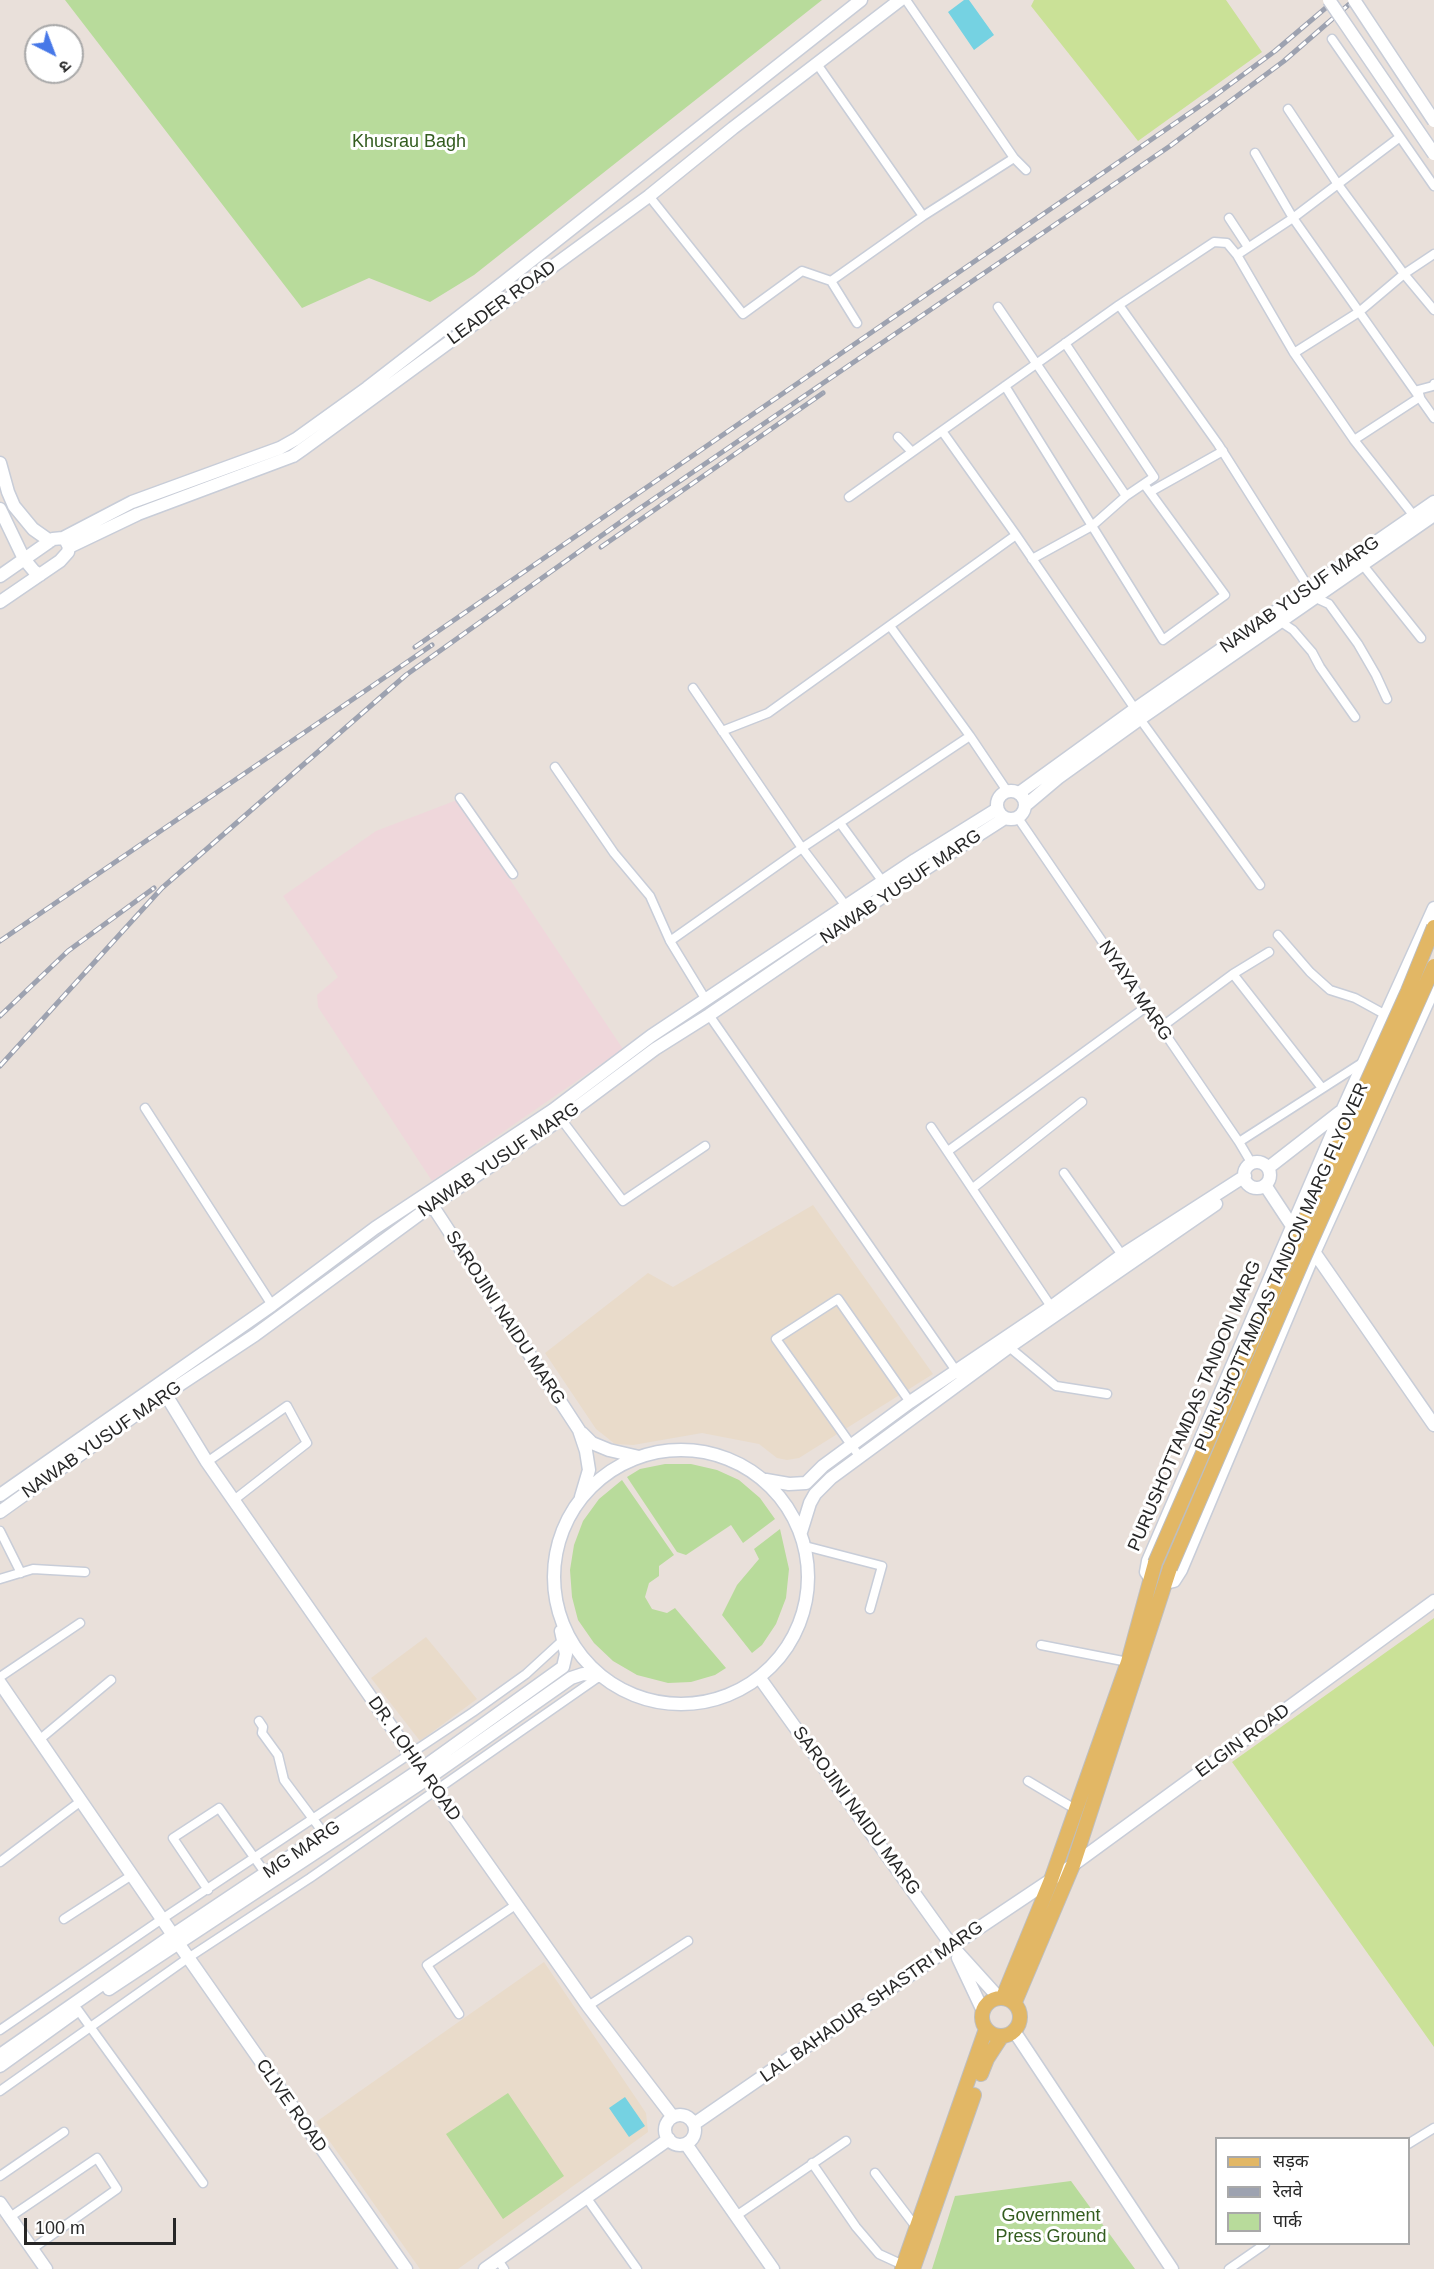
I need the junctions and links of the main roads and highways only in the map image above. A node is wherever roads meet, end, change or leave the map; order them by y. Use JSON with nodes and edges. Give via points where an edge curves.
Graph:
{"nodes":[{"id":1,"x":861,"y":0,"type":"edge"},
{"id":2,"x":900,"y":0,"type":"edge"},
{"id":3,"x":1329,"y":0,"type":"edge"},
{"id":4,"x":1354,"y":0,"type":"edge"},
{"id":5,"x":1434,"y":121,"type":"edge"},
{"id":6,"x":1434,"y":154,"type":"edge"},
{"id":7,"x":0,"y":463,"type":"edge"},
{"id":8,"x":1434,"y":502,"type":"edge"},
{"id":9,"x":0,"y":510,"type":"edge"},
{"id":10,"x":1434,"y":515,"type":"edge"},
{"id":11,"x":50,"y":541,"type":"junction"},
{"id":12,"x":66,"y":543,"type":"junction"},
{"id":13,"x":24,"y":559,"type":"junction"},
{"id":14,"x":40,"y":575,"type":"junction"},
{"id":15,"x":0,"y":576,"type":"edge"},
{"id":16,"x":15,"y":592,"type":"junction"},
{"id":17,"x":1312,"y":593,"type":"junction"},
{"id":18,"x":0,"y":602,"type":"edge"},
{"id":19,"x":1137,"y":714,"type":"junction"},
{"id":20,"x":1013,"y":792,"type":"junction"},
{"id":21,"x":1026,"y":805,"type":"junction"},
{"id":22,"x":1007,"y":815,"type":"junction"},
{"id":23,"x":1434,"y":908,"type":"edge"},
{"id":24,"x":1434,"y":927,"type":"edge"},
{"id":25,"x":1434,"y":966,"type":"edge"},
{"id":26,"x":1434,"y":988,"type":"edge"},
{"id":27,"x":1342,"y":1111,"type":"junction"},
{"id":28,"x":1268,"y":1168,"type":"junction"},
{"id":29,"x":1246,"y":1180,"type":"junction"},
{"id":30,"x":1265,"y":1185,"type":"junction"},
{"id":31,"x":428,"y":1199,"type":"junction"},
{"id":32,"x":1292,"y":1228,"type":"junction"},
{"id":33,"x":1315,"y":1251,"type":"junction"},
{"id":34,"x":1053,"y":1310,"type":"junction"},
{"id":35,"x":960,"y":1377,"type":"junction"},
{"id":36,"x":166,"y":1395,"type":"junction"},
{"id":37,"x":1434,"y":1425,"type":"edge"},
{"id":38,"x":579,"y":1430,"type":"junction"},
{"id":39,"x":640,"y":1457,"type":"junction"},
{"id":40,"x":766,"y":1480,"type":"junction"},
{"id":41,"x":0,"y":1495,"type":"edge"},
{"id":42,"x":580,"y":1501,"type":"junction"},
{"id":43,"x":0,"y":1512,"type":"edge"},
{"id":44,"x":801,"y":1532,"type":"junction"},
{"id":45,"x":1150,"y":1578,"type":"junction"},
{"id":46,"x":1165,"y":1583,"type":"junction"},
{"id":47,"x":1434,"y":1601,"type":"edge"},
{"id":48,"x":559,"y":1621,"type":"junction"},
{"id":49,"x":600,"y":1676,"type":"junction"},
{"id":50,"x":759,"y":1677,"type":"junction"},
{"id":51,"x":0,"y":1683,"type":"edge"},
{"id":52,"x":424,"y":1774,"type":"junction"},
{"id":53,"x":1073,"y":1865,"type":"junction"},
{"id":54,"x":1051,"y":1880,"type":"junction"},
{"id":55,"x":175,"y":1939,"type":"junction"},
{"id":56,"x":952,"y":1946,"type":"junction"},
{"id":57,"x":1005,"y":1999,"type":"junction"},
{"id":58,"x":983,"y":2011,"type":"junction"},
{"id":59,"x":986,"y":2029,"type":"junction"},
{"id":60,"x":1008,"y":2034,"type":"junction"},
{"id":61,"x":0,"y":2055,"type":"edge"},
{"id":62,"x":0,"y":2066,"type":"edge"},
{"id":63,"x":674,"y":2117,"type":"junction"},
{"id":64,"x":694,"y":2124,"type":"junction"},
{"id":65,"x":669,"y":2139,"type":"junction"},
{"id":66,"x":686,"y":2144,"type":"junction"},
{"id":67,"x":0,"y":2203,"type":"edge"},
{"id":68,"x":501,"y":2265,"type":"edge"},
{"id":69,"x":906,"y":2268,"type":"edge"},
{"id":70,"x":46,"y":2269,"type":"edge"},
{"id":71,"x":406,"y":2269,"type":"edge"},
{"id":72,"x":485,"y":2269,"type":"edge"},
{"id":73,"x":773,"y":2269,"type":"edge"},
{"id":74,"x":1172,"y":2269,"type":"edge"}],
"edges":[{"from":1,"to":12,"type":"main road","name":"LEADER ROAD","via":[[504,282],[310,428],[280,448],[132,502]]},
{"from":2,"to":12,"type":"main road","name":"LEADER ROAD","via":[[649,196],[293,456]]},
{"from":3,"to":6,"type":"main road","bridge":true},
{"from":4,"to":5,"type":"main road","bridge":true},
{"from":7,"to":11,"type":"main road","via":[[14,506],[33,529]]},
{"from":8,"to":17,"type":"main road","name":"NAWAB YUSUF MARG"},
{"from":9,"to":13,"type":"main road"},
{"from":10,"to":17,"type":"main road","name":"NAWAB YUSUF MARG"},
{"from":11,"to":12,"type":"main road","via":[[58,537]]},
{"from":11,"to":13,"type":"main road"},
{"from":12,"to":14,"type":"main road","via":[[68,552]]},
{"from":13,"to":14,"type":"main road"},
{"from":13,"to":15,"type":"main road"},
{"from":14,"to":16,"type":"main road"},
{"from":15,"to":16,"type":"main road","via":[[12,584]]},
{"from":16,"to":18,"type":"main road"},
{"from":17,"to":19,"type":"main road","name":"NAWAB YUSUF MARG"},
{"from":17,"to":19,"type":"main road","name":"NAWAB YUSUF MARG","via":[[1281,622]]},
{"from":19,"to":20,"type":"main road","name":"NAWAB YUSUF MARG"},
{"from":19,"to":21,"type":"main road","name":"NAWAB YUSUF MARG"},
{"from":20,"to":21,"type":"main road","via":[[1024,798]]},
{"from":20,"to":22,"type":"main road","via":[[1000,795],[997,802]]},
{"from":21,"to":22,"type":"main road","via":[[1024,813]]},
{"from":22,"to":31,"type":"main road","name":"NAWAB YUSUF MARG","via":[[656,1049],[561,1119]]},
{"from":22,"to":31,"type":"main road","name":"NAWAB YUSUF MARG","via":[[846,906],[651,1036]]},
{"from":23,"to":27,"type":"main road","name":"PURUSHOTTAMDAS TANDON MARG"},
{"from":24,"to":45,"type":"main road","name":"PURUSHOTTAMDAS TANDON MARG FLYOVER","bridge":true},
{"from":25,"to":46,"type":"main road","name":"PURUSHOTTAMDAS TANDON MARG FLYOVER","bridge":true},
{"from":26,"to":33,"type":"main road"},
{"from":27,"to":28,"type":"main road"},
{"from":27,"to":32,"type":"main road","name":"PURUSHOTTAMDAS TANDON MARG"},
{"from":28,"to":29,"type":"main road","via":[[1252,1164],[1246,1169]]},
{"from":28,"to":30,"type":"main road","via":[[1270,1177]]},
{"from":29,"to":30,"type":"main road","via":[[1258,1188]]},
{"from":29,"to":34,"type":"main road"},
{"from":29,"to":34,"type":"main road","via":[[1122,1256]]},
{"from":30,"to":32,"type":"main road"},
{"from":31,"to":36,"type":"main road","name":"NAWAB YUSUF MARG","via":[[263,1330]]},
{"from":31,"to":38,"type":"main road","name":"SAROJINI NAIDU MARG"},
{"from":31,"to":41,"type":"main road","name":"NAWAB YUSUF MARG"},
{"from":32,"to":33,"type":"main road"},
{"from":32,"to":45,"type":"main road","name":"PURUSHOTTAMDAS TANDON MARG","via":[[1148,1561],[1146,1572]]},
{"from":33,"to":37,"type":"main road"},
{"from":33,"to":46,"type":"main road","via":[[1181,1570],[1174,1581]]},
{"from":34,"to":35,"type":"main road"},
{"from":34,"to":35,"type":"main road","via":[[1009,1347]]},
{"from":35,"to":40,"type":"main road","via":[[910,1402],[851,1444],[806,1483]]},
{"from":35,"to":44,"type":"main road","via":[[831,1478],[815,1494]]},
{"from":36,"to":43,"type":"main road","name":"NAWAB YUSUF MARG"},
{"from":36,"to":52,"type":"main road","name":"DR. LOHIA ROAD","via":[[207,1462]]},
{"from":38,"to":39,"type":"main road","via":[[592,1443]]},
{"from":38,"to":42,"type":"main road","via":[[589,1470]]},
{"from":39,"to":40,"type":"main road","via":[[684,1450],[706,1452],[746,1465]]},
{"from":39,"to":42,"type":"main road","via":[[610,1472]]},
{"from":40,"to":44,"type":"main road","via":[[794,1513]]},
{"from":42,"to":48,"type":"main road","name":"MG MARG","via":[[566,1523],[555,1564]]},
{"from":44,"to":50,"type":"main road","via":[[808,1566],[801,1618],[788,1646]]},
{"from":45,"to":54,"type":"main road","name":"PURUSHOTTAMDAS TANDON MARG","via":[[1128,1662]]},
{"from":46,"to":53,"type":"main road"},
{"from":47,"to":53,"type":"main road","name":"ELGIN ROAD"},
{"from":48,"to":49,"type":"main road","via":[[578,1653]]},
{"from":48,"to":52,"type":"main road","name":"MG MARG","via":[[566,1654],[563,1667]]},
{"from":49,"to":50,"type":"main road","via":[[637,1697],[679,1705],[722,1698]]},
{"from":49,"to":52,"type":"main road","name":"MG MARG","via":[[583,1674],[571,1678]]},
{"from":50,"to":56,"type":"main road","name":"SAROJINI NAIDU MARG"},
{"from":51,"to":55,"type":"main road","name":"CLIVE ROAD"},
{"from":52,"to":55,"type":"main road","name":"MG MARG"},
{"from":52,"to":55,"type":"main road","name":"MG MARG","via":[[266,1874]]},
{"from":52,"to":63,"type":"main road","name":"DR. LOHIA ROAD","via":[[588,2006]]},
{"from":53,"to":54,"type":"main road","name":"ELGIN ROAD"},
{"from":53,"to":57,"type":"main road"},
{"from":54,"to":56,"type":"main road","name":"LAL BAHADUR SHASTRI MARG"},
{"from":54,"to":57,"type":"main road","name":"PURUSHOTTAMDAS TANDON MARG"},
{"from":55,"to":61,"type":"main road","name":"MG MARG"},
{"from":55,"to":62,"type":"main road","name":"MG MARG"},
{"from":55,"to":71,"type":"main road","name":"CLIVE ROAD"},
{"from":56,"to":57,"type":"main road","name":"SAROJINI NAIDU MARG"},
{"from":56,"to":58,"type":"main road","name":"SAROJINI NAIDU MARG"},
{"from":56,"to":64,"type":"main road","name":"LAL BAHADUR SHASTRI MARG"},
{"from":57,"to":58,"type":"main road","via":[[990,2001]]},
{"from":57,"to":60,"type":"main road","via":[[1020,2012],[1021,2018]]},
{"from":58,"to":59,"type":"main road"},
{"from":59,"to":60,"type":"main road","via":[[992,2034]]},
{"from":59,"to":69,"type":"main road","via":[[916,2227]]},
{"from":60,"to":69,"type":"main road","via":[[987,2059]]},
{"from":60,"to":74,"type":"main road"},
{"from":63,"to":64,"type":"main road","via":[[683,2116]]},
{"from":63,"to":65,"type":"main road","via":[[666,2129]]},
{"from":64,"to":66,"type":"main road","via":[[695,2134]]},
{"from":65,"to":66,"type":"main road","via":[[677,2145]]},
{"from":65,"to":68,"type":"main road"},
{"from":66,"to":73,"type":"main road"},
{"from":67,"to":70,"type":"main road"},
{"from":68,"to":72,"type":"main road"}]}
